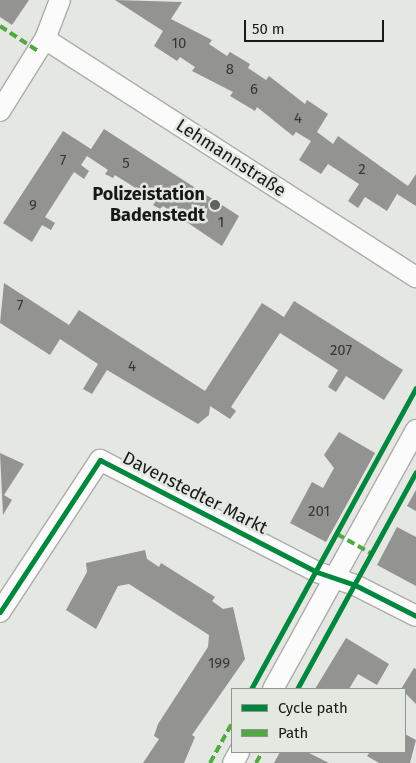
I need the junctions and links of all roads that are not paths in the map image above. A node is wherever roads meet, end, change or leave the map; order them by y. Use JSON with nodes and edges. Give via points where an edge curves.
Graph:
{"nodes":[{"id":1,"x":60,"y":0,"type":"edge"},
{"id":2,"x":46,"y":39,"type":"junction"},
{"id":3,"x":0,"y":111,"type":"edge"},
{"id":4,"x":416,"y":277,"type":"edge"},
{"id":5,"x":416,"y":430,"type":"edge"},
{"id":6,"x":334,"y":578,"type":"junction"},
{"id":7,"x":0,"y":612,"type":"edge"},
{"id":8,"x":416,"y":616,"type":"edge"},
{"id":9,"x":275,"y":688,"type":"edge"}],
"edges":[{"from":1,"to":2,"type":"street"},
{"from":2,"to":3,"type":"street"},
{"from":2,"to":4,"type":"street","name":"Lehmannstraße"},
{"from":5,"to":6,"type":"street"},
{"from":6,"to":7,"type":"street","name":"Davenstedter Markt","via":[[100,460]]},
{"from":6,"to":8,"type":"street"},
{"from":6,"to":9,"type":"street"}]}
